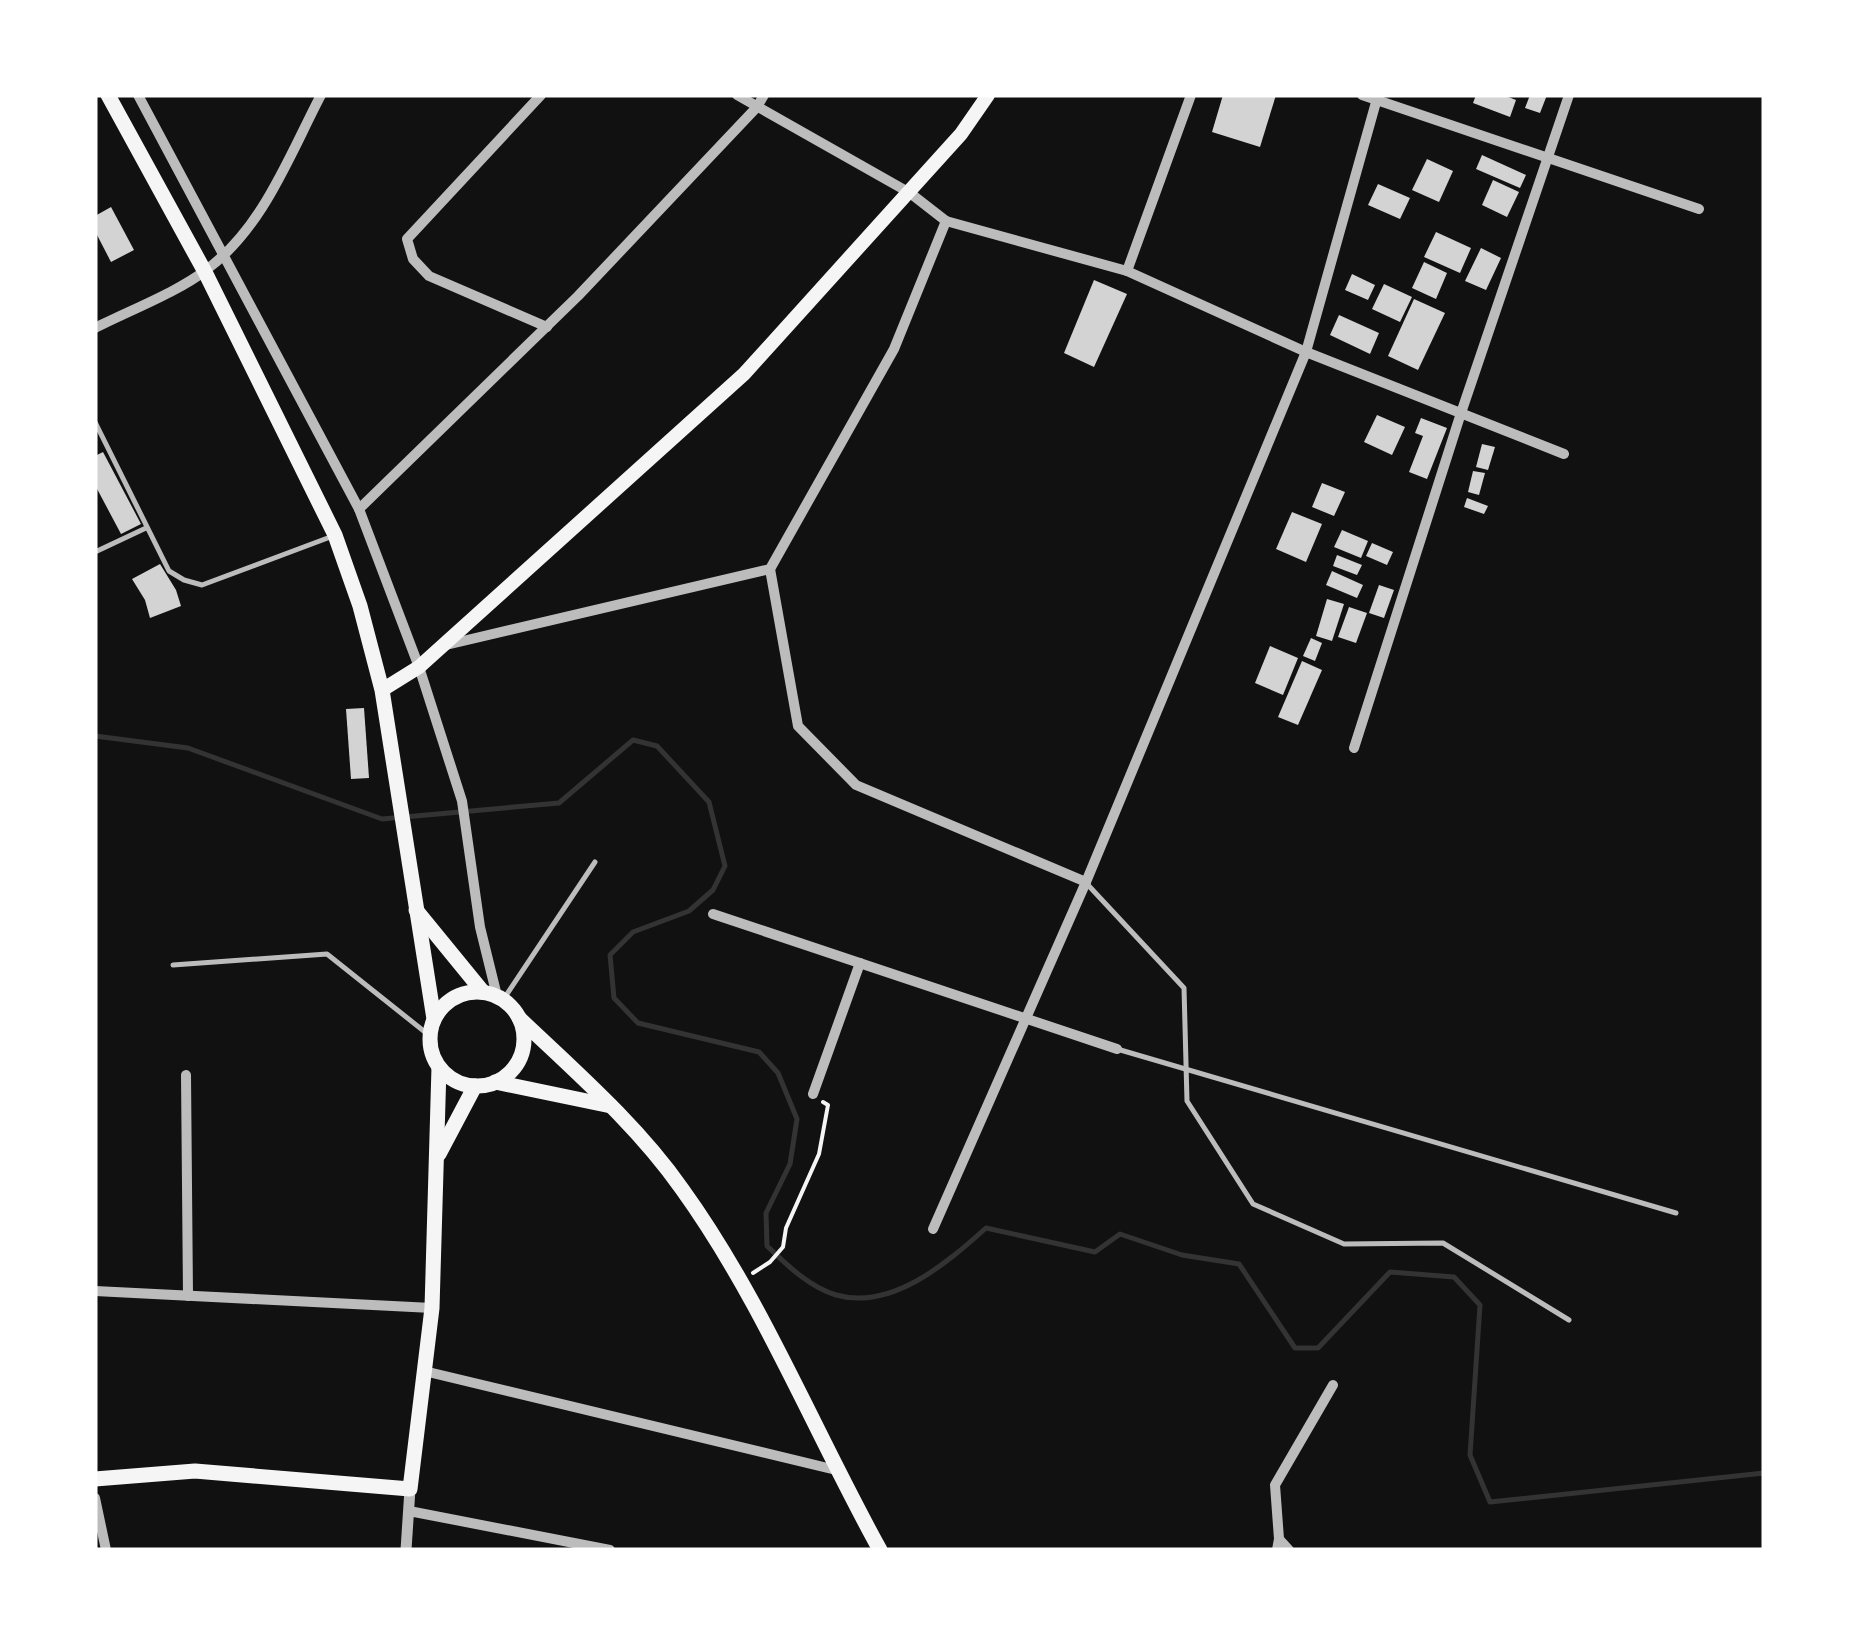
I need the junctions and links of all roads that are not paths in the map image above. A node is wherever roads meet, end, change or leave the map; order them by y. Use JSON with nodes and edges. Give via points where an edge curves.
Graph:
{"nodes":[{"id":1,"x":108,"y":95,"type":"edge"},
{"id":2,"x":138,"y":95,"type":"edge"},
{"id":3,"x":322,"y":95,"type":"edge"},
{"id":4,"x":540,"y":95,"type":"edge"},
{"id":5,"x":736,"y":95,"type":"edge"},
{"id":6,"x":764,"y":95,"type":"edge"},
{"id":7,"x":988,"y":95,"type":"edge"},
{"id":8,"x":1192,"y":95,"type":"edge"},
{"id":9,"x":1362,"y":95,"type":"edge"},
{"id":10,"x":1569,"y":95,"type":"edge"},
{"id":11,"x":1378,"y":97,"type":"edge"},
{"id":12,"x":758,"y":106,"type":"junction"},
{"id":13,"x":1549,"y":160,"type":"junction"},
{"id":14,"x":910,"y":193,"type":"junction"},
{"id":15,"x":1699,"y":209,"type":"dead end"},
{"id":16,"x":946,"y":221,"type":"junction"},
{"id":17,"x":224,"y":254,"type":"junction"},
{"id":18,"x":1127,"y":270,"type":"junction"},
{"id":19,"x":205,"y":272,"type":"junction"},
{"id":20,"x":546,"y":327,"type":"junction"},
{"id":21,"x":95,"y":328,"type":"edge"},
{"id":22,"x":1306,"y":352,"type":"junction"},
{"id":23,"x":1461,"y":414,"type":"junction"},
{"id":24,"x":95,"y":422,"type":"edge"},
{"id":25,"x":1564,"y":454,"type":"dead end"},
{"id":26,"x":359,"y":509,"type":"junction"},
{"id":27,"x":146,"y":528,"type":"junction"},
{"id":28,"x":336,"y":535,"type":"junction"},
{"id":29,"x":95,"y":552,"type":"edge"},
{"id":30,"x":770,"y":569,"type":"junction"},
{"id":31,"x":444,"y":646,"type":"junction"},
{"id":32,"x":419,"y":667,"type":"junction"},
{"id":33,"x":382,"y":690,"type":"junction"},
{"id":34,"x":1354,"y":748,"type":"dead end"},
{"id":35,"x":595,"y":862,"type":"dead end"},
{"id":36,"x":1086,"y":882,"type":"junction"},
{"id":37,"x":415,"y":909,"type":"junction"},
{"id":38,"x":712,"y":914,"type":"dead end"},
{"id":39,"x":860,"y":962,"type":"junction"},
{"id":40,"x":173,"y":966,"type":"dead end"},
{"id":41,"x":494,"y":996,"type":"junction"},
{"id":42,"x":519,"y":1018,"type":"junction"},
{"id":43,"x":1024,"y":1019,"type":"junction"},
{"id":44,"x":432,"y":1028,"type":"junction"},
{"id":45,"x":1117,"y":1049,"type":"joint"},
{"id":46,"x":438,"y":1067,"type":"junction"},
{"id":47,"x":1187,"y":1072,"type":"junction"},
{"id":48,"x":186,"y":1075,"type":"dead end"},
{"id":49,"x":495,"y":1082,"type":"junction"},
{"id":50,"x":475,"y":1086,"type":"junction"},
{"id":51,"x":813,"y":1094,"type":"road end"},
{"id":52,"x":611,"y":1106,"type":"junction"},
{"id":53,"x":437,"y":1157,"type":"junction"},
{"id":54,"x":1676,"y":1214,"type":"dead end"},
{"id":55,"x":933,"y":1228,"type":"dead end"},
{"id":56,"x":95,"y":1291,"type":"edge"},
{"id":57,"x":188,"y":1296,"type":"junction"},
{"id":58,"x":432,"y":1308,"type":"junction"},
{"id":59,"x":1569,"y":1320,"type":"dead end"},
{"id":60,"x":424,"y":1371,"type":"junction"},
{"id":61,"x":1333,"y":1385,"type":"dead end"},
{"id":62,"x":836,"y":1470,"type":"junction"},
{"id":63,"x":95,"y":1479,"type":"edge"},
{"id":64,"x":410,"y":1489,"type":"junction"},
{"id":65,"x":95,"y":1498,"type":"edge"},
{"id":66,"x":409,"y":1511,"type":"junction"},
{"id":67,"x":1278,"y":1544,"type":"edge"},
{"id":68,"x":106,"y":1550,"type":"edge"},
{"id":69,"x":406,"y":1550,"type":"edge"},
{"id":70,"x":610,"y":1550,"type":"edge"},
{"id":71,"x":880,"y":1550,"type":"edge"},
{"id":72,"x":1289,"y":1550,"type":"edge"}],
"edges":[{"from":1,"to":19,"type":"main road"},
{"from":2,"to":17,"type":"street"},
{"from":3,"to":17,"type":"street","via":[[255,220]]},
{"from":4,"to":20,"type":"street","via":[[407,239],[413,259],[429,276]]},
{"from":5,"to":12,"type":"street"},
{"from":6,"to":12,"type":"street"},
{"from":7,"to":14,"type":"main road"},
{"from":8,"to":18,"type":"street"},
{"from":9,"to":11,"type":"street"},
{"from":10,"to":13,"type":"street"},
{"from":11,"to":13,"type":"street"},
{"from":11,"to":22,"type":"street"},
{"from":12,"to":14,"type":"street"},
{"from":12,"to":20,"type":"street"},
{"from":13,"to":15,"type":"street"},
{"from":13,"to":23,"type":"street"},
{"from":14,"to":16,"type":"street"},
{"from":14,"to":31,"type":"main road","via":[[744,374]]},
{"from":16,"to":18,"type":"street"},
{"from":16,"to":30,"type":"street","via":[[894,349]]},
{"from":17,"to":19,"type":"street"},
{"from":17,"to":26,"type":"street"},
{"from":18,"to":22,"type":"street"},
{"from":19,"to":21,"type":"street"},
{"from":19,"to":28,"type":"main road"},
{"from":20,"to":26,"type":"street"},
{"from":22,"to":23,"type":"street"},
{"from":22,"to":36,"type":"street"},
{"from":23,"to":25,"type":"street"},
{"from":23,"to":34,"type":"street"},
{"from":24,"to":27,"type":"lane"},
{"from":26,"to":32,"type":"street"},
{"from":27,"to":28,"type":"lane","via":[[169,571],[202,584]]},
{"from":27,"to":29,"type":"lane"},
{"from":28,"to":33,"type":"main road"},
{"from":30,"to":31,"type":"street"},
{"from":30,"to":36,"type":"street","via":[[798,726],[856,785]]},
{"from":31,"to":32,"type":"main road"},
{"from":32,"to":33,"type":"main road"},
{"from":32,"to":41,"type":"street","via":[[462,800]]},
{"from":33,"to":37,"type":"main road"},
{"from":35,"to":41,"type":"lane"},
{"from":36,"to":43,"type":"street"},
{"from":36,"to":47,"type":"lane","via":[[1184,988]]},
{"from":37,"to":41,"type":"main road"},
{"from":37,"to":44,"type":"main road"},
{"from":38,"to":39,"type":"street"},
{"from":39,"to":43,"type":"street"},
{"from":39,"to":51,"type":"street"},
{"from":40,"to":44,"type":"lane","via":[[327,954]]},
{"from":41,"to":42,"type":"main road"},
{"from":41,"to":44,"type":"main road","via":[[454,998]]},
{"from":42,"to":49,"type":"main road","via":[[522,1051]]},
{"from":42,"to":52,"type":"main road"},
{"from":43,"to":45,"type":"street"},
{"from":43,"to":55,"type":"street"},
{"from":44,"to":46,"type":"main road"},
{"from":45,"to":47,"type":"lane"},
{"from":46,"to":50,"type":"main road"},
{"from":46,"to":53,"type":"main road"},
{"from":47,"to":54,"type":"lane"},
{"from":47,"to":59,"type":"lane","via":[[1188,1100],[1253,1204],[1344,1244],[1443,1244]]},
{"from":48,"to":57,"type":"street"},
{"from":49,"to":50,"type":"main road"},
{"from":49,"to":52,"type":"main road"},
{"from":50,"to":53,"type":"main road"},
{"from":52,"to":62,"type":"main road","via":[[714,1235]]},
{"from":53,"to":58,"type":"main road"},
{"from":56,"to":57,"type":"street"},
{"from":57,"to":58,"type":"street"},
{"from":58,"to":60,"type":"main road"},
{"from":60,"to":62,"type":"street"},
{"from":60,"to":64,"type":"main road"},
{"from":61,"to":67,"type":"street","via":[[1275,1486]]},
{"from":62,"to":71,"type":"main road"},
{"from":63,"to":64,"type":"main road","via":[[195,1471]]},
{"from":64,"to":66,"type":"street"},
{"from":65,"to":68,"type":"street"},
{"from":66,"to":69,"type":"street"},
{"from":66,"to":70,"type":"street"},
{"from":67,"to":72,"type":"street"}]}
